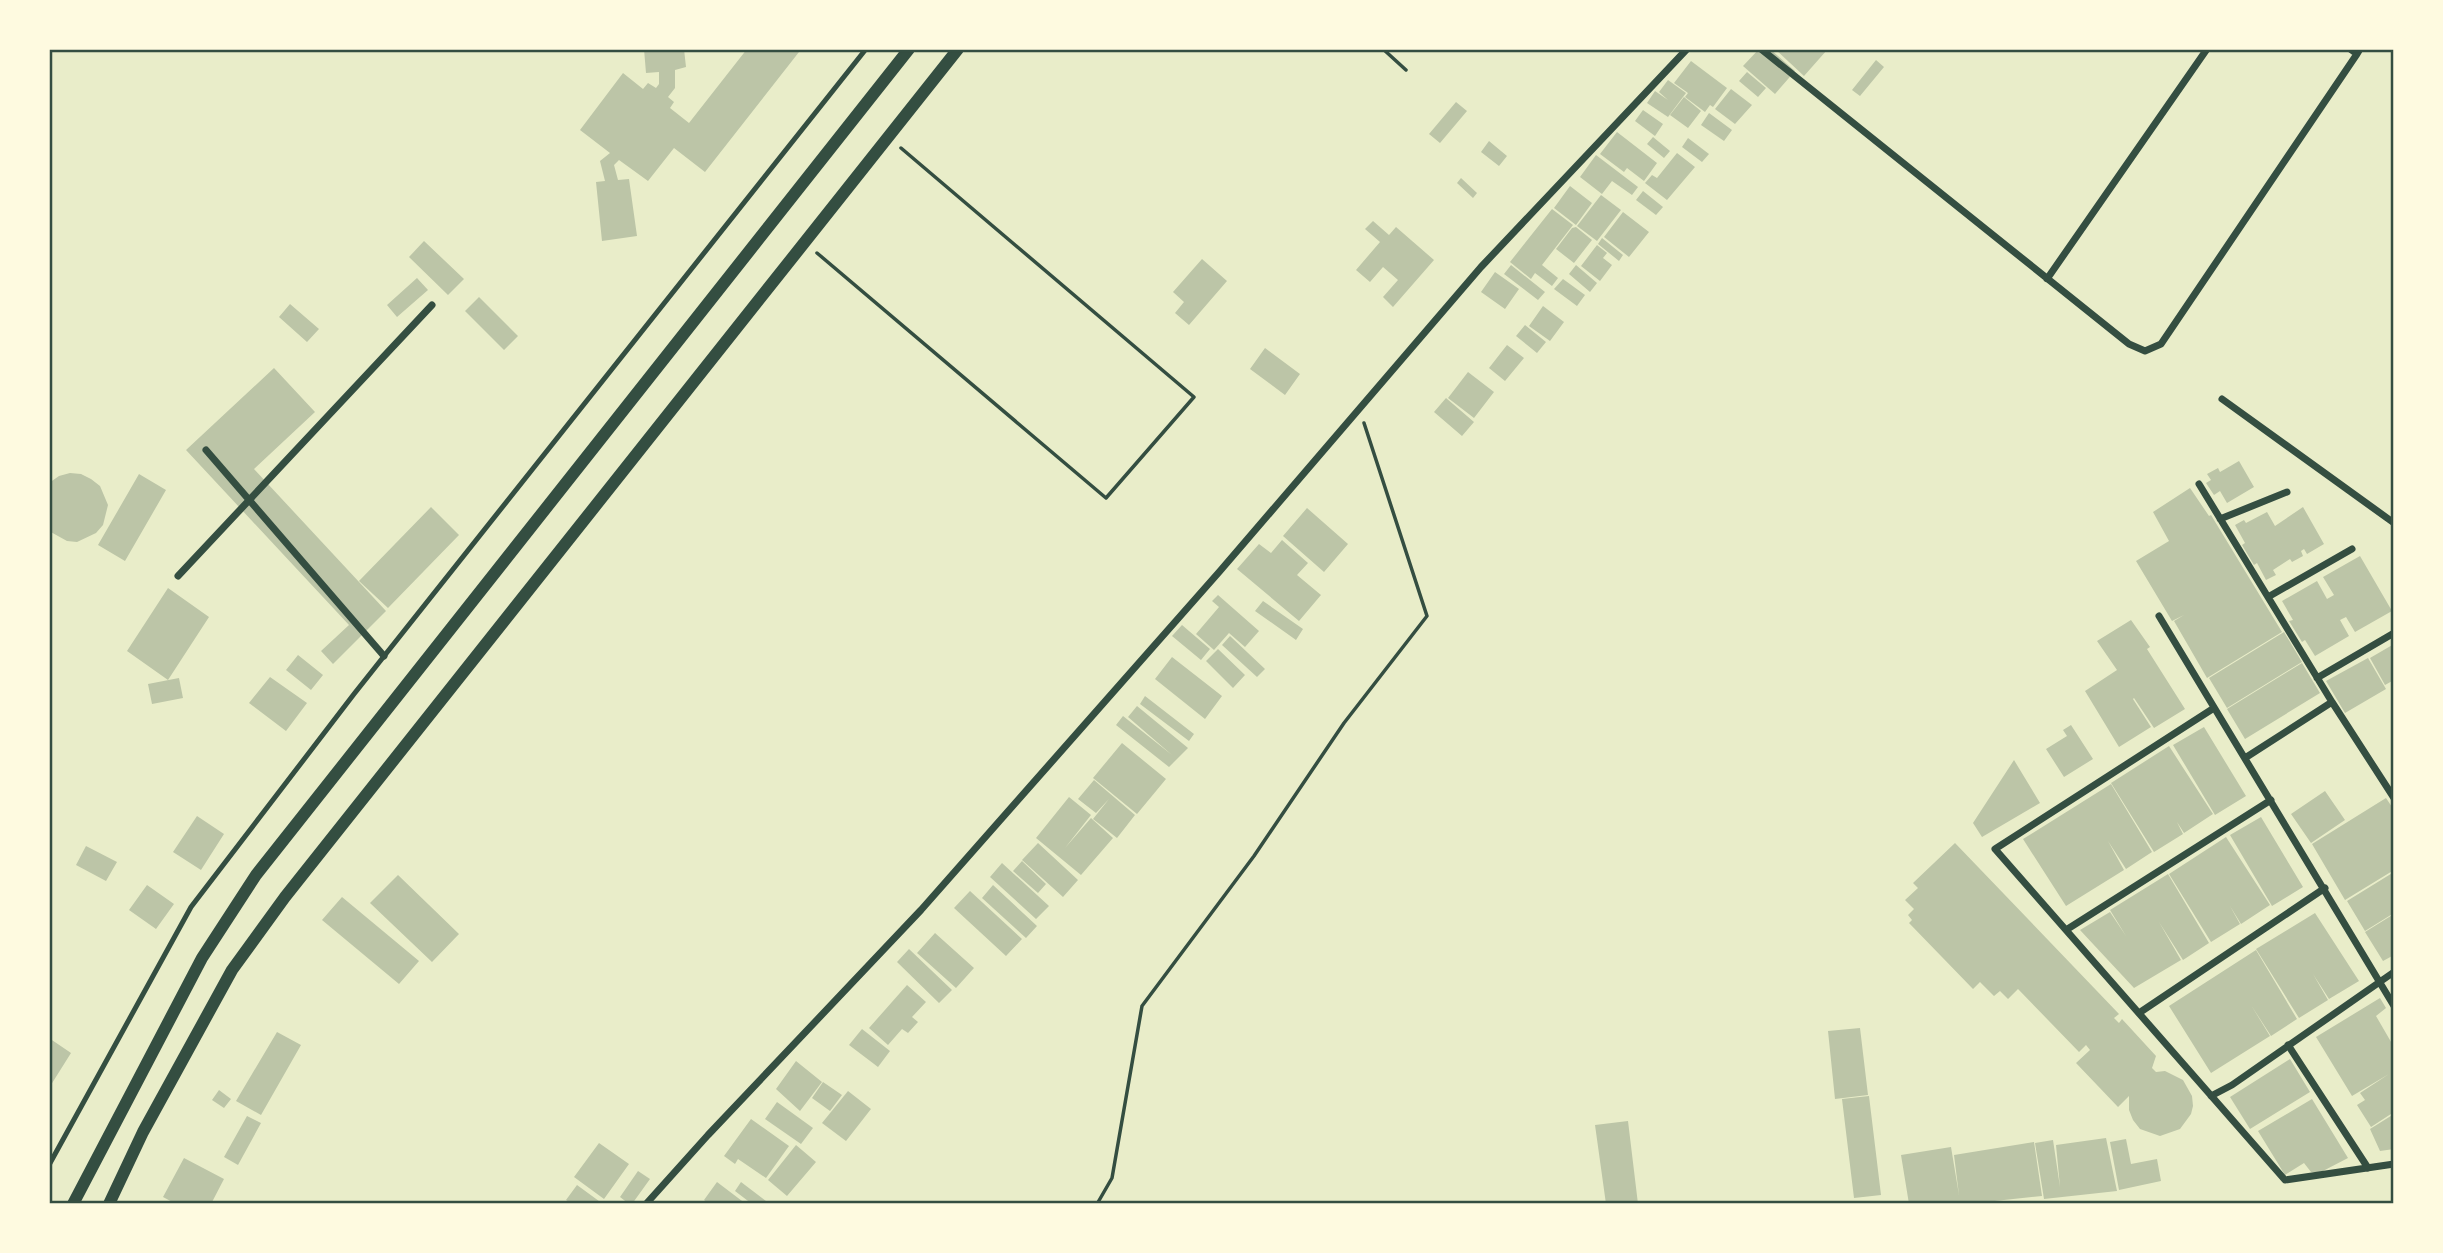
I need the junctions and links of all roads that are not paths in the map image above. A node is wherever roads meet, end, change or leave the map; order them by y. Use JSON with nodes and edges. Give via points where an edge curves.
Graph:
{"nodes":[{"id":1,"x":866,"y":49,"type":"edge"},
{"id":2,"x":909,"y":49,"type":"edge"},
{"id":3,"x":958,"y":49,"type":"edge"},
{"id":4,"x":1686,"y":49,"type":"edge"},
{"id":5,"x":1761,"y":49,"type":"edge"},
{"id":6,"x":2207,"y":49,"type":"edge"},
{"id":7,"x":2350,"y":49,"type":"edge"},
{"id":8,"x":2359,"y":52,"type":"edge"},
{"id":9,"x":2047,"y":279,"type":"junction"},
{"id":10,"x":432,"y":305,"type":"dead end"},
{"id":11,"x":2222,"y":399,"type":"dead end"},
{"id":12,"x":206,"y":450,"type":"dead end"},
{"id":13,"x":2199,"y":484,"type":"dead end"},
{"id":14,"x":2287,"y":492,"type":"dead end"},
{"id":15,"x":249,"y":500,"type":"junction"},
{"id":16,"x":2220,"y":519,"type":"junction"},
{"id":17,"x":2394,"y":523,"type":"edge"},
{"id":18,"x":2351,"y":549,"type":"dead end"},
{"id":19,"x":178,"y":576,"type":"dead end"},
{"id":20,"x":2267,"y":597,"type":"junction"},
{"id":21,"x":2159,"y":616,"type":"dead end"},
{"id":22,"x":2394,"y":633,"type":"edge"},
{"id":23,"x":384,"y":656,"type":"junction"},
{"id":24,"x":2317,"y":678,"type":"junction"},
{"id":25,"x":2332,"y":702,"type":"junction"},
{"id":26,"x":2214,"y":708,"type":"junction"},
{"id":27,"x":2245,"y":758,"type":"junction"},
{"id":28,"x":2394,"y":798,"type":"edge"},
{"id":29,"x":2271,"y":800,"type":"junction"},
{"id":30,"x":2325,"y":888,"type":"junction"},
{"id":31,"x":2066,"y":930,"type":"junction"},
{"id":32,"x":2394,"y":972,"type":"edge"},
{"id":33,"x":2379,"y":981,"type":"junction"},
{"id":34,"x":2394,"y":1006,"type":"edge"},
{"id":35,"x":2138,"y":1013,"type":"junction"},
{"id":36,"x":2288,"y":1045,"type":"junction"},
{"id":37,"x":2211,"y":1096,"type":"junction"},
{"id":38,"x":2394,"y":1164,"type":"edge"},
{"id":39,"x":49,"y":1165,"type":"edge"},
{"id":40,"x":2368,"y":1168,"type":"junction"},
{"id":41,"x":73,"y":1204,"type":"edge"},
{"id":42,"x":109,"y":1204,"type":"edge"},
{"id":43,"x":646,"y":1204,"type":"edge"}],
"edges":[{"from":1,"to":23,"type":"lane"},
{"from":2,"to":41,"type":"street","via":[[256,875],[202,958]]},
{"from":3,"to":42,"type":"street","via":[[270,918],[232,970]]},
{"from":4,"to":43,"type":"street","via":[[1481,267],[921,910]]},
{"from":5,"to":9,"type":"street"},
{"from":6,"to":9,"type":"street"},
{"from":7,"to":8,"type":"street"},
{"from":8,"to":9,"type":"street","via":[[2161,344],[2145,351],[2129,344]]},
{"from":10,"to":15,"type":"street"},
{"from":11,"to":17,"type":"street"},
{"from":12,"to":15,"type":"street"},
{"from":13,"to":16,"type":"street"},
{"from":14,"to":16,"type":"street"},
{"from":15,"to":19,"type":"street"},
{"from":15,"to":23,"type":"street"},
{"from":16,"to":20,"type":"street"},
{"from":18,"to":20,"type":"street"},
{"from":20,"to":24,"type":"street"},
{"from":21,"to":26,"type":"street"},
{"from":22,"to":24,"type":"street"},
{"from":23,"to":39,"type":"lane","via":[[191,907]]},
{"from":24,"to":25,"type":"street"},
{"from":25,"to":27,"type":"street"},
{"from":25,"to":28,"type":"street"},
{"from":26,"to":27,"type":"street"},
{"from":26,"to":31,"type":"street","via":[[1995,849]]},
{"from":27,"to":29,"type":"street"},
{"from":29,"to":30,"type":"street"},
{"from":29,"to":31,"type":"street"},
{"from":30,"to":33,"type":"street"},
{"from":30,"to":35,"type":"street"},
{"from":31,"to":35,"type":"street"},
{"from":32,"to":33,"type":"street"},
{"from":33,"to":34,"type":"street"},
{"from":33,"to":36,"type":"street"},
{"from":35,"to":37,"type":"street"},
{"from":36,"to":37,"type":"street"},
{"from":36,"to":40,"type":"street"},
{"from":37,"to":40,"type":"street","via":[[2285,1180]]},
{"from":38,"to":40,"type":"street"}]}
